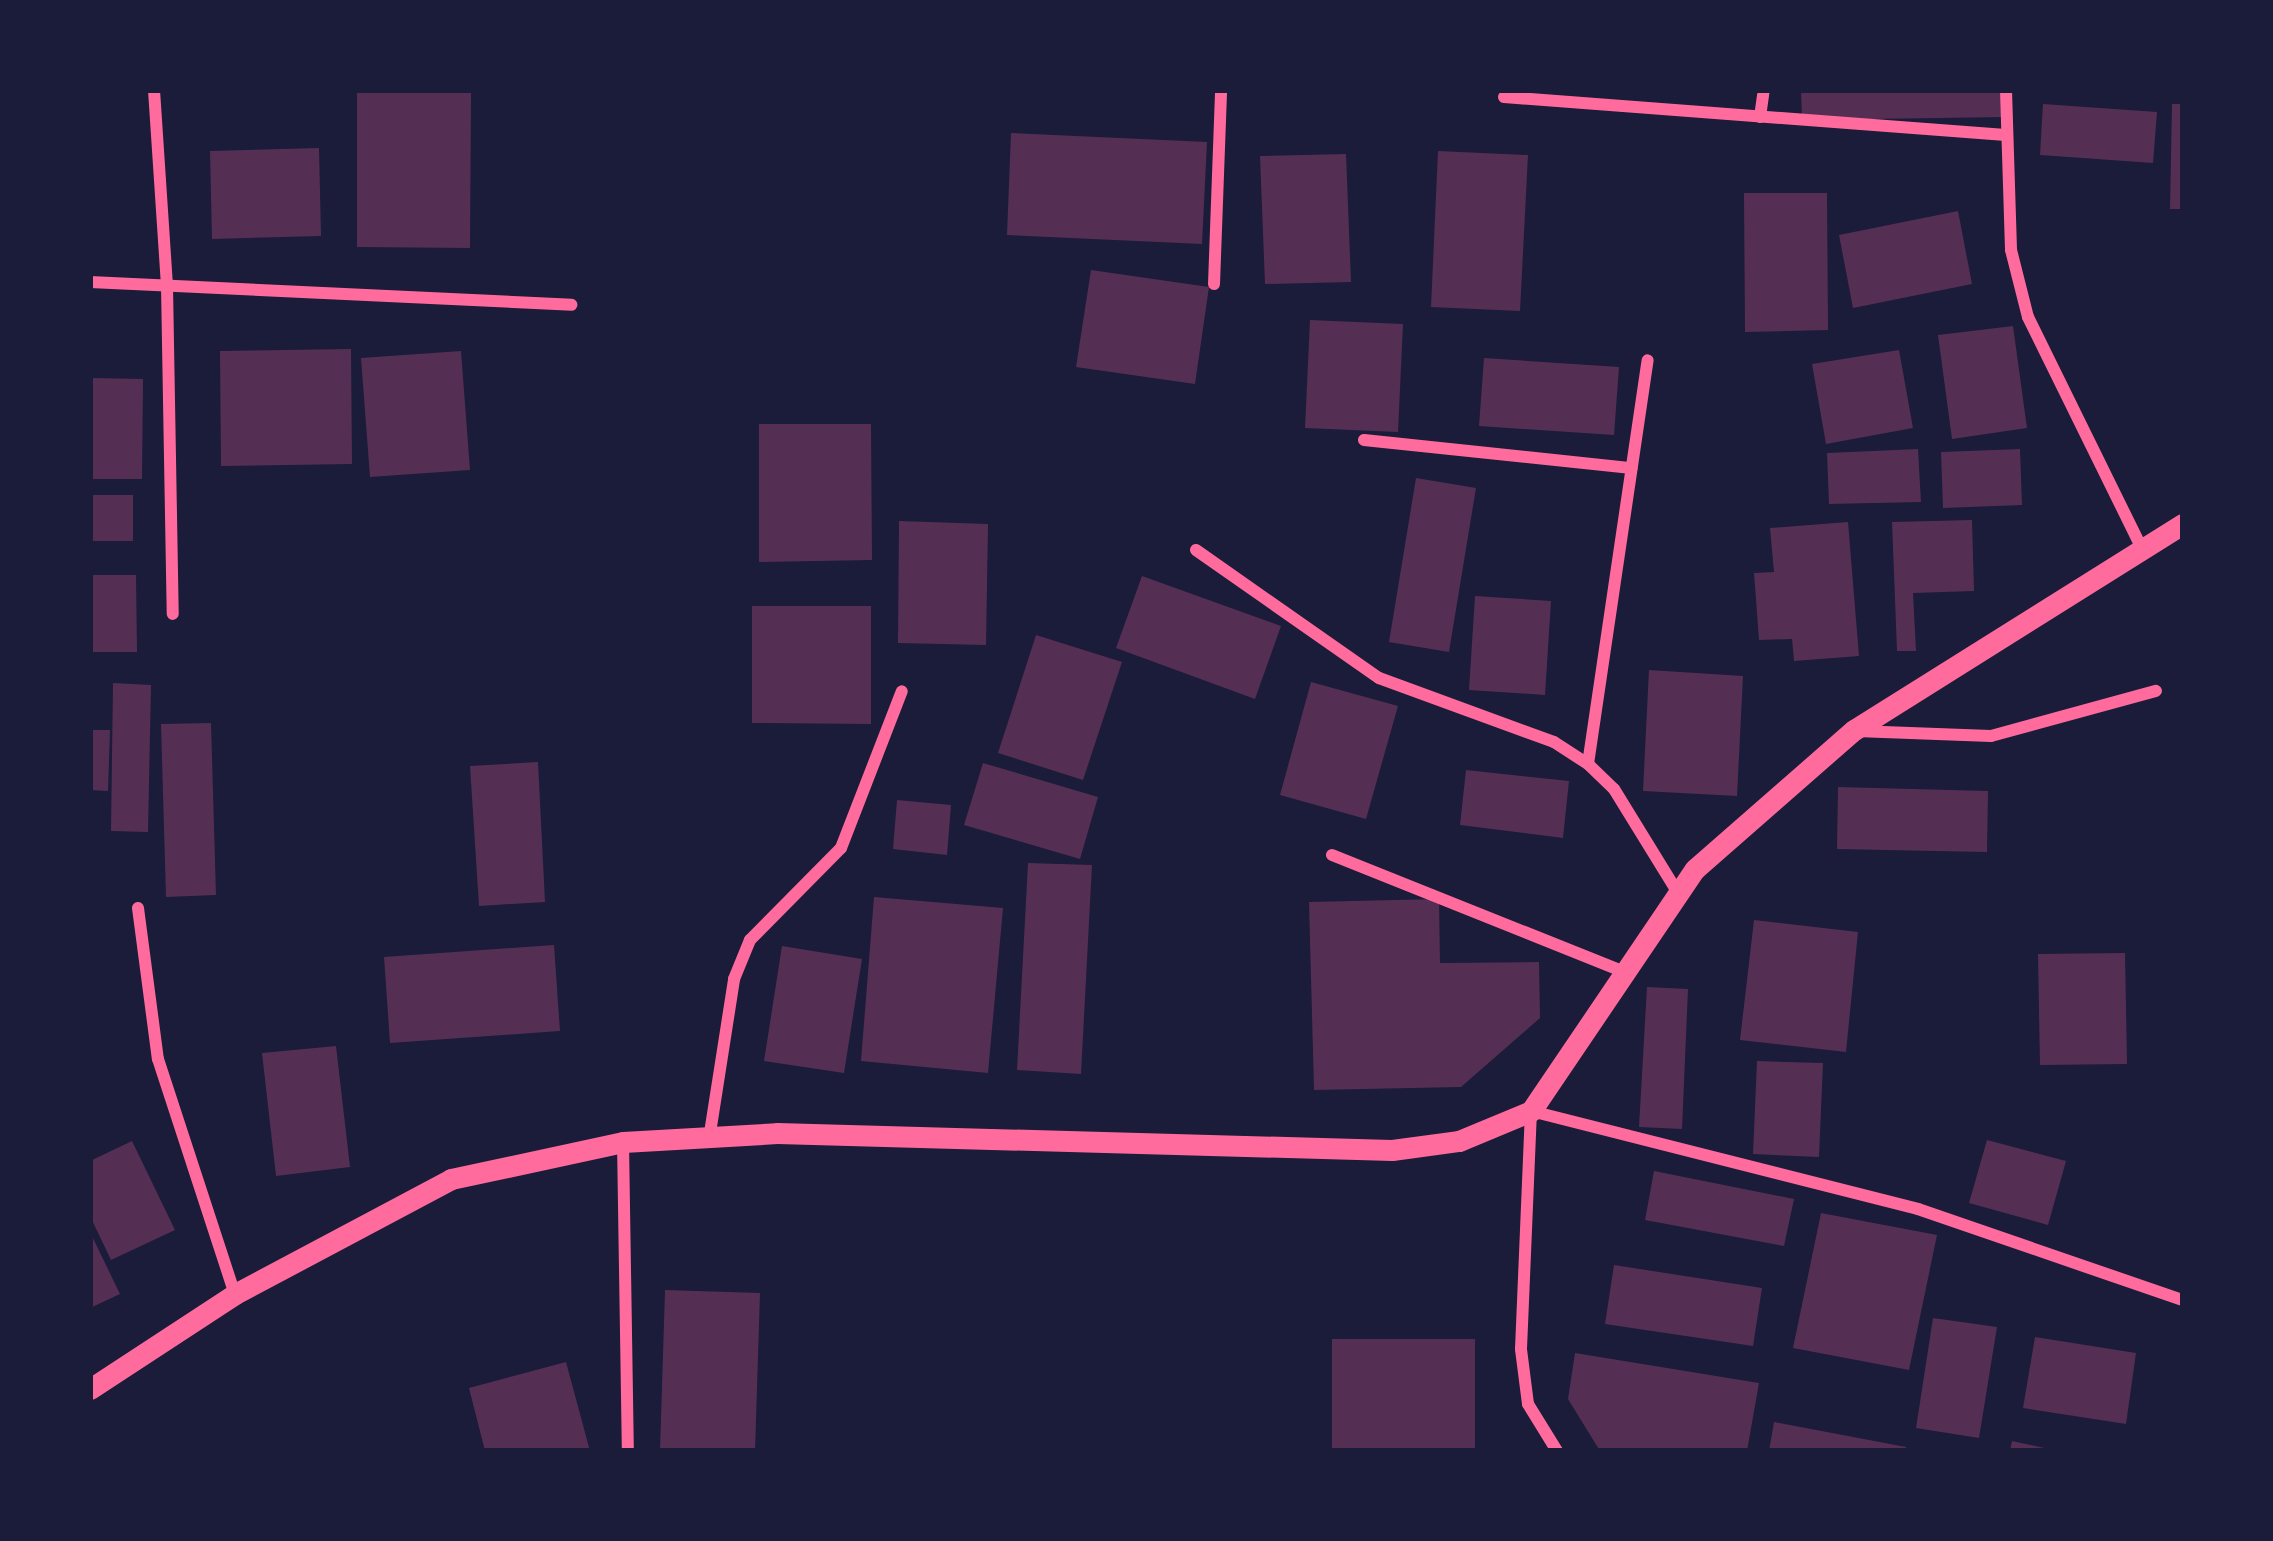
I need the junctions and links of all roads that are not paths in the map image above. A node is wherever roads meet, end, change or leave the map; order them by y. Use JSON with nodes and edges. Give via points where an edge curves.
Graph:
{"nodes":[{"id":1,"x":154,"y":90,"type":"edge"},
{"id":2,"x":1221,"y":90,"type":"edge"},
{"id":3,"x":1764,"y":90,"type":"edge"},
{"id":4,"x":2006,"y":90,"type":"edge"},
{"id":5,"x":1504,"y":98,"type":"dead end"},
{"id":6,"x":1760,"y":117,"type":"junction"},
{"id":7,"x":2006,"y":135,"type":"junction"},
{"id":8,"x":90,"y":282,"type":"edge"},
{"id":9,"x":1214,"y":284,"type":"dead end"},
{"id":10,"x":167,"y":286,"type":"junction"},
{"id":11,"x":572,"y":305,"type":"dead end"},
{"id":12,"x":1648,"y":360,"type":"dead end"},
{"id":13,"x":1364,"y":440,"type":"dead end"},
{"id":14,"x":1631,"y":468,"type":"junction"},
{"id":15,"x":2183,"y":524,"type":"edge"},
{"id":16,"x":2142,"y":549,"type":"junction"},
{"id":17,"x":1196,"y":550,"type":"dead end"},
{"id":18,"x":173,"y":614,"type":"dead end"},
{"id":19,"x":902,"y":691,"type":"dead end"},
{"id":20,"x":2156,"y":691,"type":"dead end"},
{"id":21,"x":1854,"y":730,"type":"junction"},
{"id":22,"x":1588,"y":764,"type":"junction"},
{"id":23,"x":1332,"y":855,"type":"dead end"},
{"id":24,"x":1678,"y":892,"type":"junction"},
{"id":25,"x":138,"y":908,"type":"dead end"},
{"id":26,"x":1622,"y":971,"type":"junction"},
{"id":27,"x":1532,"y":1111,"type":"junction"},
{"id":28,"x":710,"y":1133,"type":"junction"},
{"id":29,"x":623,"y":1142,"type":"junction"},
{"id":30,"x":235,"y":1294,"type":"junction"},
{"id":31,"x":2183,"y":1300,"type":"edge"},
{"id":32,"x":90,"y":1389,"type":"edge"},
{"id":33,"x":628,"y":1451,"type":"edge"},
{"id":34,"x":1557,"y":1451,"type":"edge"}],
"edges":[{"from":1,"to":10,"type":"street"},
{"from":2,"to":9,"type":"street"},
{"from":3,"to":6,"type":"street"},
{"from":4,"to":7,"type":"street"},
{"from":5,"to":6,"type":"street"},
{"from":6,"to":7,"type":"street"},
{"from":7,"to":16,"type":"street","via":[[2011,250],[2028,317]]},
{"from":8,"to":10,"type":"street"},
{"from":10,"to":11,"type":"street"},
{"from":10,"to":18,"type":"street"},
{"from":12,"to":14,"type":"street"},
{"from":13,"to":14,"type":"street"},
{"from":14,"to":22,"type":"street"},
{"from":15,"to":16,"type":"street"},
{"from":16,"to":21,"type":"street"},
{"from":17,"to":22,"type":"street","via":[[1379,678],[1554,742]]},
{"from":19,"to":28,"type":"street","via":[[841,848],[750,940],[734,979]]},
{"from":20,"to":21,"type":"street","via":[[1991,736]]},
{"from":21,"to":24,"type":"street"},
{"from":22,"to":24,"type":"street","via":[[1614,789]]},
{"from":23,"to":26,"type":"street"},
{"from":24,"to":26,"type":"street"},
{"from":25,"to":30,"type":"street","via":[[158,1059]]},
{"from":26,"to":27,"type":"street"},
{"from":27,"to":28,"type":"street","via":[[1459,1141],[1393,1150]]},
{"from":27,"to":31,"type":"street","via":[[1918,1209]]},
{"from":27,"to":34,"type":"street","via":[[1521,1349],[1528,1404]]},
{"from":28,"to":29,"type":"street"},
{"from":29,"to":30,"type":"street","via":[[451,1179]]},
{"from":29,"to":33,"type":"street"},
{"from":30,"to":32,"type":"street"}]}
